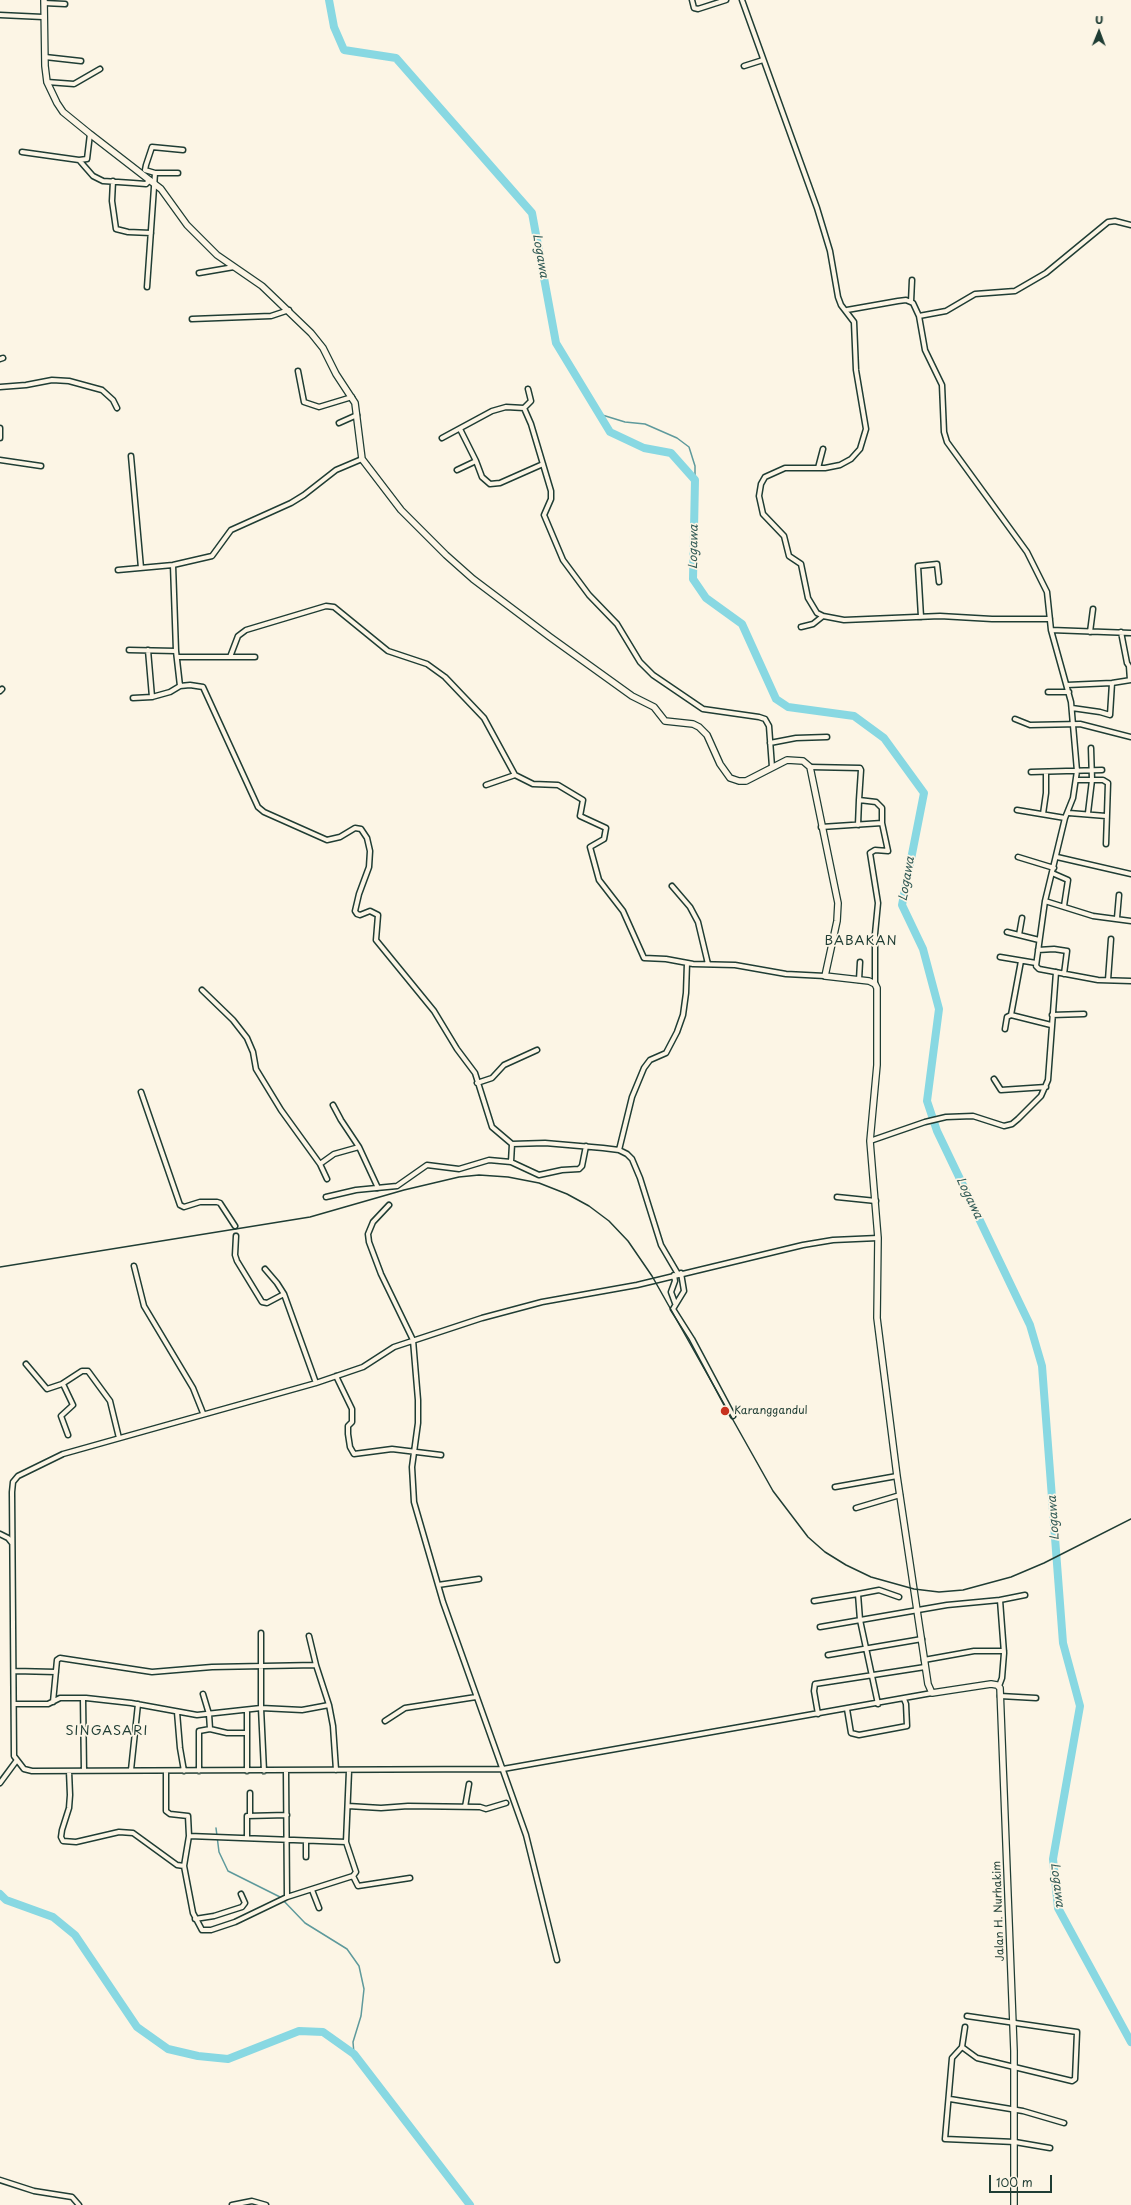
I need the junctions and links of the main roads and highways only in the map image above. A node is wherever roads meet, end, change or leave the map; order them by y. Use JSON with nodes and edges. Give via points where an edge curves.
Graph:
{"nodes":[{"id":1,"x":44,"y":2,"type":"edge"},
{"id":2,"x":1014,"y":2205,"type":"edge"}],
"edges":[{"from":1,"to":2,"type":"main road","name":"Jalan H. Nurhakim","via":[[47,82],[56,103],[63,112],[155,184],[187,225],[217,255],[262,286],[289,310],[323,348],[336,374],[352,397],[357,415],[362,459],[401,510],[446,555],[473,579],[632,696],[654,707],[665,721],[699,727],[707,735],[720,764],[730,778],[746,781],[772,767],[793,760],[803,761],[810,767],[838,910],[825,976],[859,980],[875,984],[877,988],[877,1064],[870,1141],[878,1238],[878,1325],[925,1667],[932,1693],[991,1684],[1000,1686],[1013,2023]]}]}
